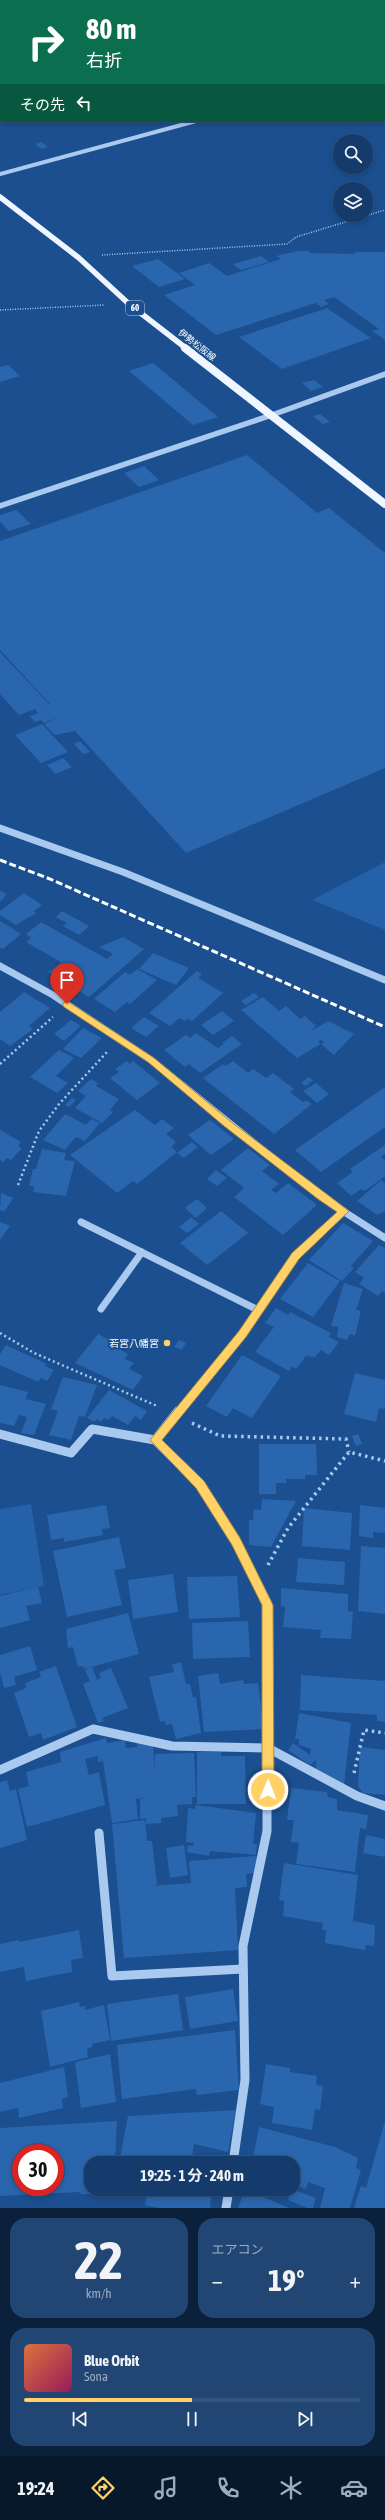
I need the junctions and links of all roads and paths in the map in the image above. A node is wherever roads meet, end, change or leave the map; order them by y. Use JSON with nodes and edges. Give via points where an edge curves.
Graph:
{"nodes":[{"id":1,"x":192,"y":122,"type":"edge"},
{"id":2,"x":0,"y":174,"type":"edge"},
{"id":3,"x":0,"y":197,"type":"edge"},
{"id":4,"x":385,"y":210,"type":"edge"},
{"id":5,"x":79,"y":258,"type":"junction"},
{"id":6,"x":129,"y":304,"type":"junction"},
{"id":7,"x":0,"y":310,"type":"edge"},
{"id":8,"x":385,"y":374,"type":"edge"},
{"id":9,"x":272,"y":415,"type":"junction"},
{"id":10,"x":385,"y":504,"type":"edge"},
{"id":11,"x":0,"y":506,"type":"edge"},
{"id":12,"x":0,"y":828,"type":"edge"},
{"id":13,"x":0,"y":966,"type":"edge"},
{"id":14,"x":385,"y":980,"type":"edge"},
{"id":15,"x":67,"y":1004,"type":"junction"},
{"id":16,"x":119,"y":1039,"type":"junction"},
{"id":17,"x":0,"y":1064,"type":"edge"},
{"id":18,"x":18,"y":1186,"type":"dead end"},
{"id":19,"x":344,"y":1211,"type":"junction"},
{"id":20,"x":81,"y":1222,"type":"dead end"},
{"id":21,"x":385,"y":1238,"type":"edge"},
{"id":22,"x":142,"y":1252,"type":"junction"},
{"id":23,"x":101,"y":1310,"type":"dead end"},
{"id":24,"x":258,"y":1310,"type":"junction"},
{"id":25,"x":0,"y":1333,"type":"edge"},
{"id":26,"x":176,"y":1415,"type":"junction"},
{"id":27,"x":0,"y":1434,"type":"edge"},
{"id":28,"x":155,"y":1440,"type":"junction"},
{"id":29,"x":350,"y":1452,"type":"junction"},
{"id":30,"x":385,"y":1461,"type":"edge"},
{"id":31,"x":257,"y":1585,"type":"junction"},
{"id":32,"x":385,"y":1733,"type":"edge"},
{"id":33,"x":268,"y":1748,"type":"junction"},
{"id":34,"x":0,"y":1770,"type":"edge"},
{"id":35,"x":350,"y":1792,"type":"junction"},
{"id":36,"x":385,"y":1806,"type":"edge"},
{"id":37,"x":99,"y":1833,"type":"dead end"},
{"id":38,"x":244,"y":1969,"type":"junction"},
{"id":39,"x":233,"y":2156,"type":"edge"},
{"id":40,"x":228,"y":2196,"type":"edge"},
{"id":41,"x":226,"y":2208,"type":"edge"}],
"edges":[{"from":1,"to":2,"type":"street"},
{"from":3,"to":5,"type":"main road","name":"伊勢松阪線","number":"60"},
{"from":4,"to":5,"type":"path","via":[[296,237],[287,244]]},
{"from":5,"to":6,"type":"main road","name":"伊勢松阪線","number":"60"},
{"from":6,"to":7,"type":"path"},
{"from":6,"to":9,"type":"main road","name":"伊勢松阪線","number":"60"},
{"from":8,"to":9,"type":"street"},
{"from":9,"to":10,"type":"main road","name":"伊勢松阪線","number":"60"},
{"from":9,"to":11,"type":"street"},
{"from":12,"to":14,"type":"street","via":[[123,872]]},
{"from":13,"to":15,"type":"street"},
{"from":15,"to":16,"type":"street"},
{"from":15,"to":17,"type":"path"},
{"from":16,"to":18,"type":"path","via":[[64,1098],[38,1131]]},
{"from":16,"to":19,"type":"street","via":[[151,1060],[321,1197]]},
{"from":19,"to":21,"type":"street"},
{"from":19,"to":24,"type":"street","via":[[295,1256]]},
{"from":20,"to":22,"type":"street"},
{"from":22,"to":23,"type":"street"},
{"from":22,"to":24,"type":"street"},
{"from":24,"to":26,"type":"street","via":[[242,1334]]},
{"from":25,"to":26,"type":"path","via":[[34,1353]]},
{"from":26,"to":28,"type":"street"},
{"from":26,"to":29,"type":"path","via":[[220,1436],[346,1439]]},
{"from":27,"to":28,"type":"street","via":[[71,1453],[92,1429]]},
{"from":28,"to":31,"type":"street","via":[[200,1484],[236,1542]]},
{"from":29,"to":30,"type":"path"},
{"from":29,"to":31,"type":"path","via":[[288,1528]]},
{"from":31,"to":33,"type":"street","via":[[267,1605]]},
{"from":32,"to":35,"type":"path","via":[[364,1730]]},
{"from":33,"to":34,"type":"street","via":[[172,1746],[93,1729]]},
{"from":33,"to":35,"type":"street"},
{"from":33,"to":38,"type":"street","via":[[267,1831],[243,1946]]},
{"from":35,"to":36,"type":"street"},
{"from":37,"to":38,"type":"street","via":[[112,1976]]},
{"from":38,"to":39,"type":"street","via":[[245,2080]]},
{"from":40,"to":41,"type":"street"}]}
